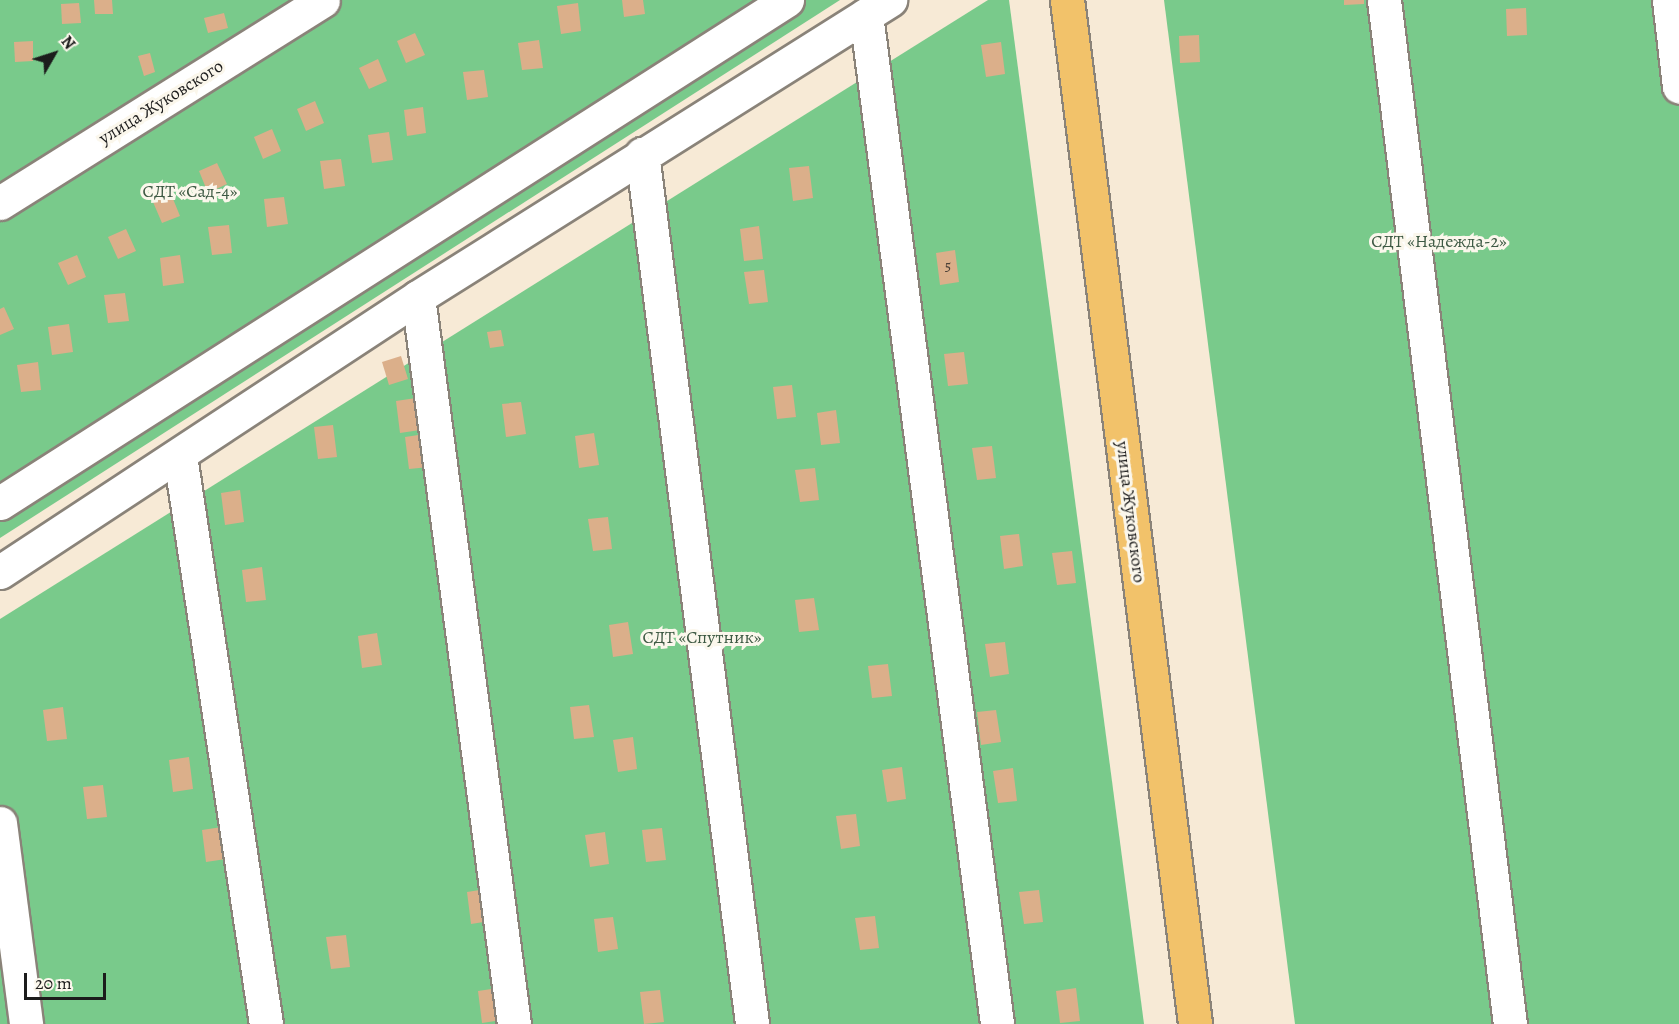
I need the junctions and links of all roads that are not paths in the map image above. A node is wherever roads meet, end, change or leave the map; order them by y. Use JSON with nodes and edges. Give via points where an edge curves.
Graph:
{"nodes":[{"id":1,"x":323,"y":0,"type":"edge"},
{"id":2,"x":787,"y":0,"type":"edge"},
{"id":3,"x":1067,"y":0,"type":"edge"},
{"id":4,"x":1384,"y":0,"type":"edge"},
{"id":5,"x":1669,"y":0,"type":"edge"},
{"id":6,"x":878,"y":7,"type":"edge"},
{"id":7,"x":1679,"y":86,"type":"edge"},
{"id":8,"x":642,"y":154,"type":"junction"},
{"id":9,"x":0,"y":203,"type":"edge"},
{"id":10,"x":418,"y":297,"type":"junction"},
{"id":11,"x":180,"y":456,"type":"junction"},
{"id":12,"x":0,"y":503,"type":"edge"},
{"id":13,"x":0,"y":572,"type":"edge"},
{"id":14,"x":0,"y":823,"type":"edge"},
{"id":15,"x":26,"y":1024,"type":"edge"},
{"id":16,"x":266,"y":1024,"type":"edge"},
{"id":17,"x":514,"y":1024,"type":"edge"},
{"id":18,"x":752,"y":1024,"type":"edge"},
{"id":19,"x":997,"y":1024,"type":"edge"},
{"id":20,"x":1195,"y":1024,"type":"edge"},
{"id":21,"x":1510,"y":1024,"type":"edge"}],
"edges":[{"from":1,"to":9,"type":"lane","name":"улица Жуковского"},
{"from":2,"to":12,"type":"lane"},
{"from":3,"to":20,"type":"main road","name":"улица Жуковского"},
{"from":4,"to":21,"type":"lane"},
{"from":5,"to":7,"type":"lane"},
{"from":6,"to":8,"type":"lane"},
{"from":6,"to":19,"type":"lane"},
{"from":8,"to":10,"type":"lane"},
{"from":8,"to":18,"type":"lane"},
{"from":10,"to":11,"type":"lane"},
{"from":10,"to":17,"type":"lane"},
{"from":11,"to":13,"type":"lane"},
{"from":11,"to":16,"type":"lane"},
{"from":14,"to":15,"type":"lane"}]}
